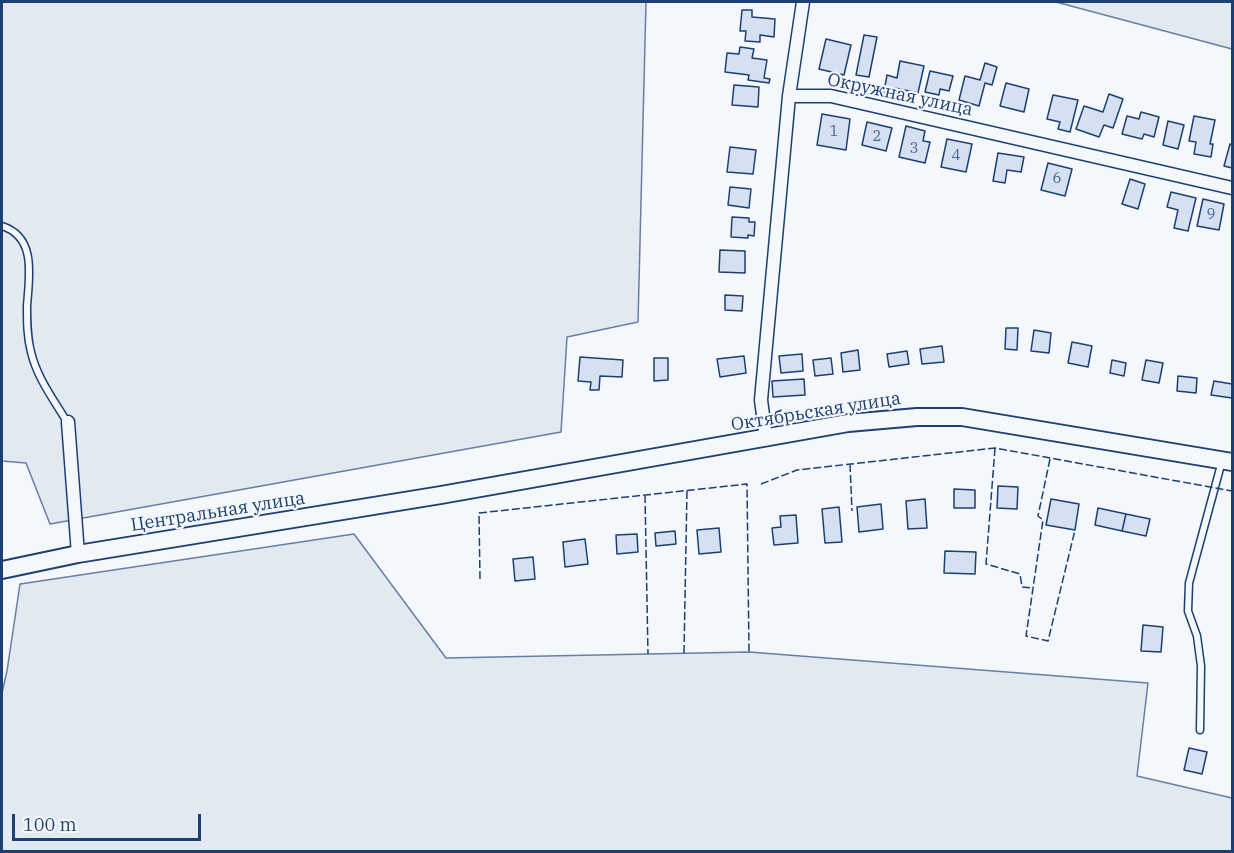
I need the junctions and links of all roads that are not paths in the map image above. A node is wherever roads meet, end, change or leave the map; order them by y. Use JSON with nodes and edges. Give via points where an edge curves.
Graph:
{"nodes":[{"id":1,"x":803,"y":2,"type":"edge"},
{"id":2,"x":789,"y":96,"type":"junction"},
{"id":3,"x":1233,"y":188,"type":"edge"},
{"id":4,"x":2,"y":226,"type":"edge"},
{"id":5,"x":68,"y":422,"type":"joint"},
{"id":6,"x":766,"y":438,"type":"junction"},
{"id":7,"x":1227,"y":461,"type":"edge"},
{"id":8,"x":441,"y":495,"type":"joint"},
{"id":9,"x":78,"y":555,"type":"junction"},
{"id":10,"x":2,"y":570,"type":"edge"},
{"id":11,"x":1200,"y":730,"type":"dead end"}],
"edges":[{"from":1,"to":2,"type":"street"},
{"from":2,"to":3,"type":"street","name":"Окружная улица","via":[[831,96]]},
{"from":2,"to":6,"type":"street","via":[[761,400]]},
{"from":4,"to":5,"type":"lane","via":[[25,244],[30,269],[27,326],[31,353],[36,369]]},
{"from":5,"to":9,"type":"street"},
{"from":6,"to":7,"type":"main road","name":"Октябрьская улица","via":[[848,423],[962,417]]},
{"from":6,"to":8,"type":"main road","name":"Октябрьская улица"},
{"from":7,"to":11,"type":"lane","via":[[1189,583],[1188,611],[1197,636],[1201,666]]},
{"from":8,"to":9,"type":"main road","name":"Центральная улица"},
{"from":9,"to":10,"type":"main road","name":"Центральная улица"}]}
